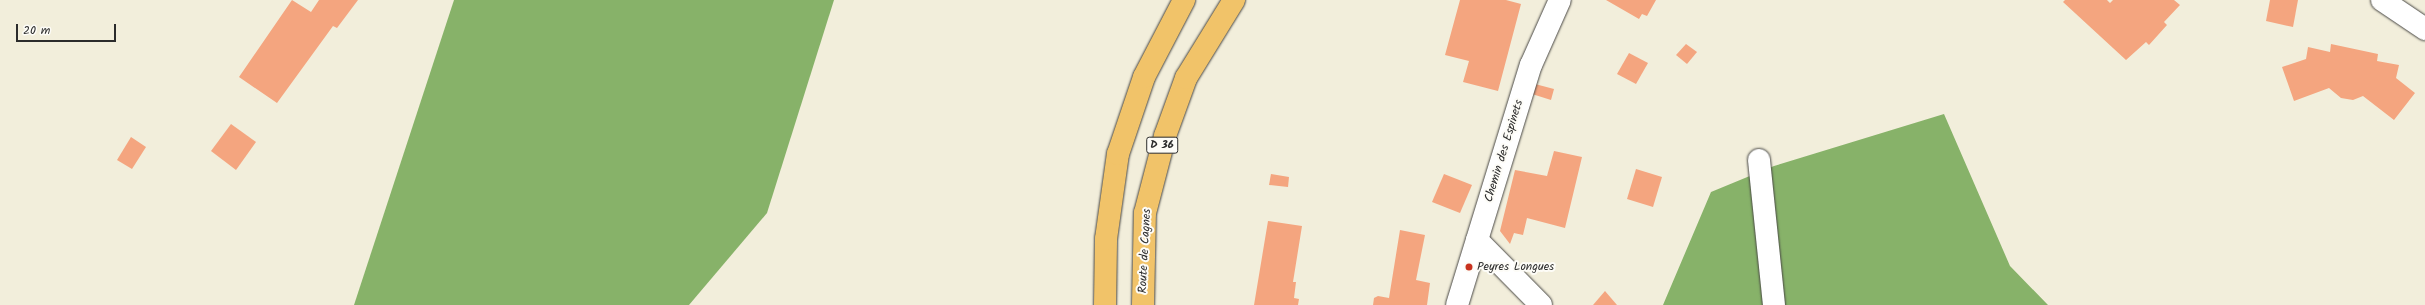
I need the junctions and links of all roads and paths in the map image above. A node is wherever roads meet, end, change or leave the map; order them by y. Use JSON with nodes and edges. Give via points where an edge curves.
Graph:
{"nodes":[{"id":1,"x":1184,"y":0,"type":"edge"},
{"id":2,"x":1234,"y":0,"type":"edge"},
{"id":3,"x":1560,"y":0,"type":"edge"},
{"id":4,"x":2382,"y":0,"type":"edge"},
{"id":5,"x":2425,"y":29,"type":"edge"},
{"id":6,"x":1759,"y":160,"type":"dead end"},
{"id":7,"x":1477,"y":240,"type":"junction"},
{"id":8,"x":1465,"y":301,"type":"edge"},
{"id":9,"x":1105,"y":305,"type":"edge"},
{"id":10,"x":1143,"y":305,"type":"edge"},
{"id":11,"x":1541,"y":305,"type":"edge"},
{"id":12,"x":1774,"y":305,"type":"edge"}],
"edges":[{"from":1,"to":9,"type":"main road","via":[[1144,77],[1118,154],[1106,239]]},
{"from":2,"to":10,"type":"main road","name":"Route de Cagnes","number":"D 36","via":[[1186,78],[1165,136],[1145,213]]},
{"from":3,"to":7,"type":"street","name":"Chemin des Espinets","via":[[1531,66]]},
{"from":4,"to":5,"type":"street"},
{"from":6,"to":12,"type":"street"},
{"from":7,"to":8,"type":"street","name":"Chemin des Espinets"},
{"from":7,"to":11,"type":"street"}]}
